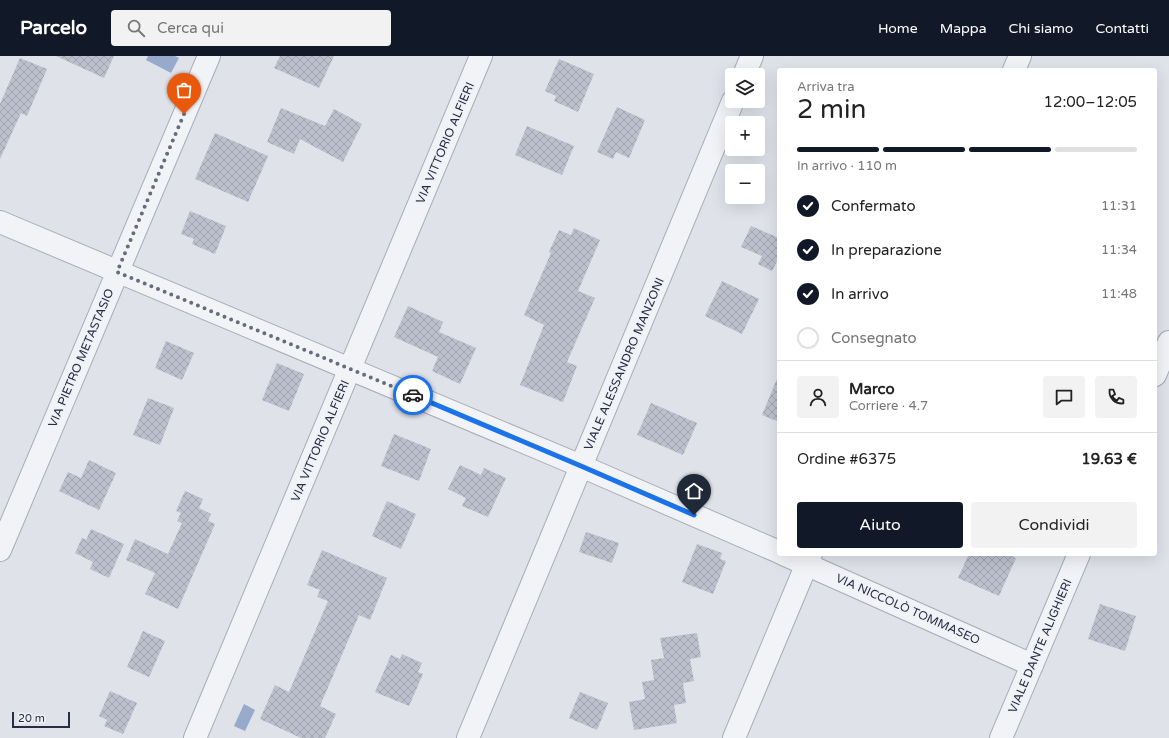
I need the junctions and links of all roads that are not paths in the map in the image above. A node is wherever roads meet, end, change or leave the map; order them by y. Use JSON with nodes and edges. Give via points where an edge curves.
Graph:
{"nodes":[{"id":1,"x":209,"y":56,"type":"edge"},
{"id":2,"x":482,"y":56,"type":"edge"},
{"id":3,"x":752,"y":56,"type":"edge"},
{"id":4,"x":1020,"y":56,"type":"edge"},
{"id":5,"x":747,"y":68,"type":"edge"},
{"id":6,"x":1015,"y":68,"type":"edge"},
{"id":7,"x":730,"y":108,"type":"edge"},
{"id":8,"x":0,"y":222,"type":"edge"},
{"id":9,"x":117,"y":272,"type":"junction"},
{"id":10,"x":1169,"y":342,"type":"edge"},
{"id":11,"x":350,"y":369,"type":"junction"},
{"id":12,"x":1157,"y":370,"type":"edge"},
{"id":13,"x":581,"y":466,"type":"junction"},
{"id":14,"x":0,"y":550,"type":"edge"},
{"id":15,"x":777,"y":551,"type":"edge"},
{"id":16,"x":793,"y":556,"type":"edge"},
{"id":17,"x":1078,"y":556,"type":"edge"},
{"id":18,"x":809,"y":559,"type":"edge"},
{"id":19,"x":1032,"y":665,"type":"junction"},
{"id":20,"x":195,"y":738,"type":"edge"},
{"id":21,"x":468,"y":738,"type":"edge"},
{"id":22,"x":734,"y":738,"type":"edge"},
{"id":23,"x":1001,"y":738,"type":"edge"}],
"edges":[{"from":1,"to":9,"type":"street","name":"VIA PIETRO METASTASIO"},
{"from":2,"to":11,"type":"street","name":"VIA VITTORIO ALFIERI"},
{"from":3,"to":5,"type":"street"},
{"from":4,"to":6,"type":"street"},
{"from":7,"to":13,"type":"street","name":"VIALE ALESSANDRO MANZONI"},
{"from":8,"to":9,"type":"street"},
{"from":9,"to":11,"type":"street"},
{"from":9,"to":14,"type":"street","name":"VIA PIETRO METASTASIO"},
{"from":10,"to":12,"type":"street"},
{"from":11,"to":13,"type":"street"},
{"from":11,"to":20,"type":"street","name":"VIA VITTORIO ALFIERI"},
{"from":13,"to":15,"type":"street"},
{"from":13,"to":21,"type":"street","name":"VIALE ALESSANDRO MANZONI"},
{"from":16,"to":18,"type":"street","name":"VIA NICCOLÒ TOMMASEO"},
{"from":17,"to":19,"type":"street","name":"VIALE DANTE ALIGHIERI"},
{"from":18,"to":19,"type":"street","name":"VIA NICCOLÒ TOMMASEO"},
{"from":18,"to":22,"type":"street"},
{"from":19,"to":23,"type":"street","name":"VIALE DANTE ALIGHIERI"}]}
